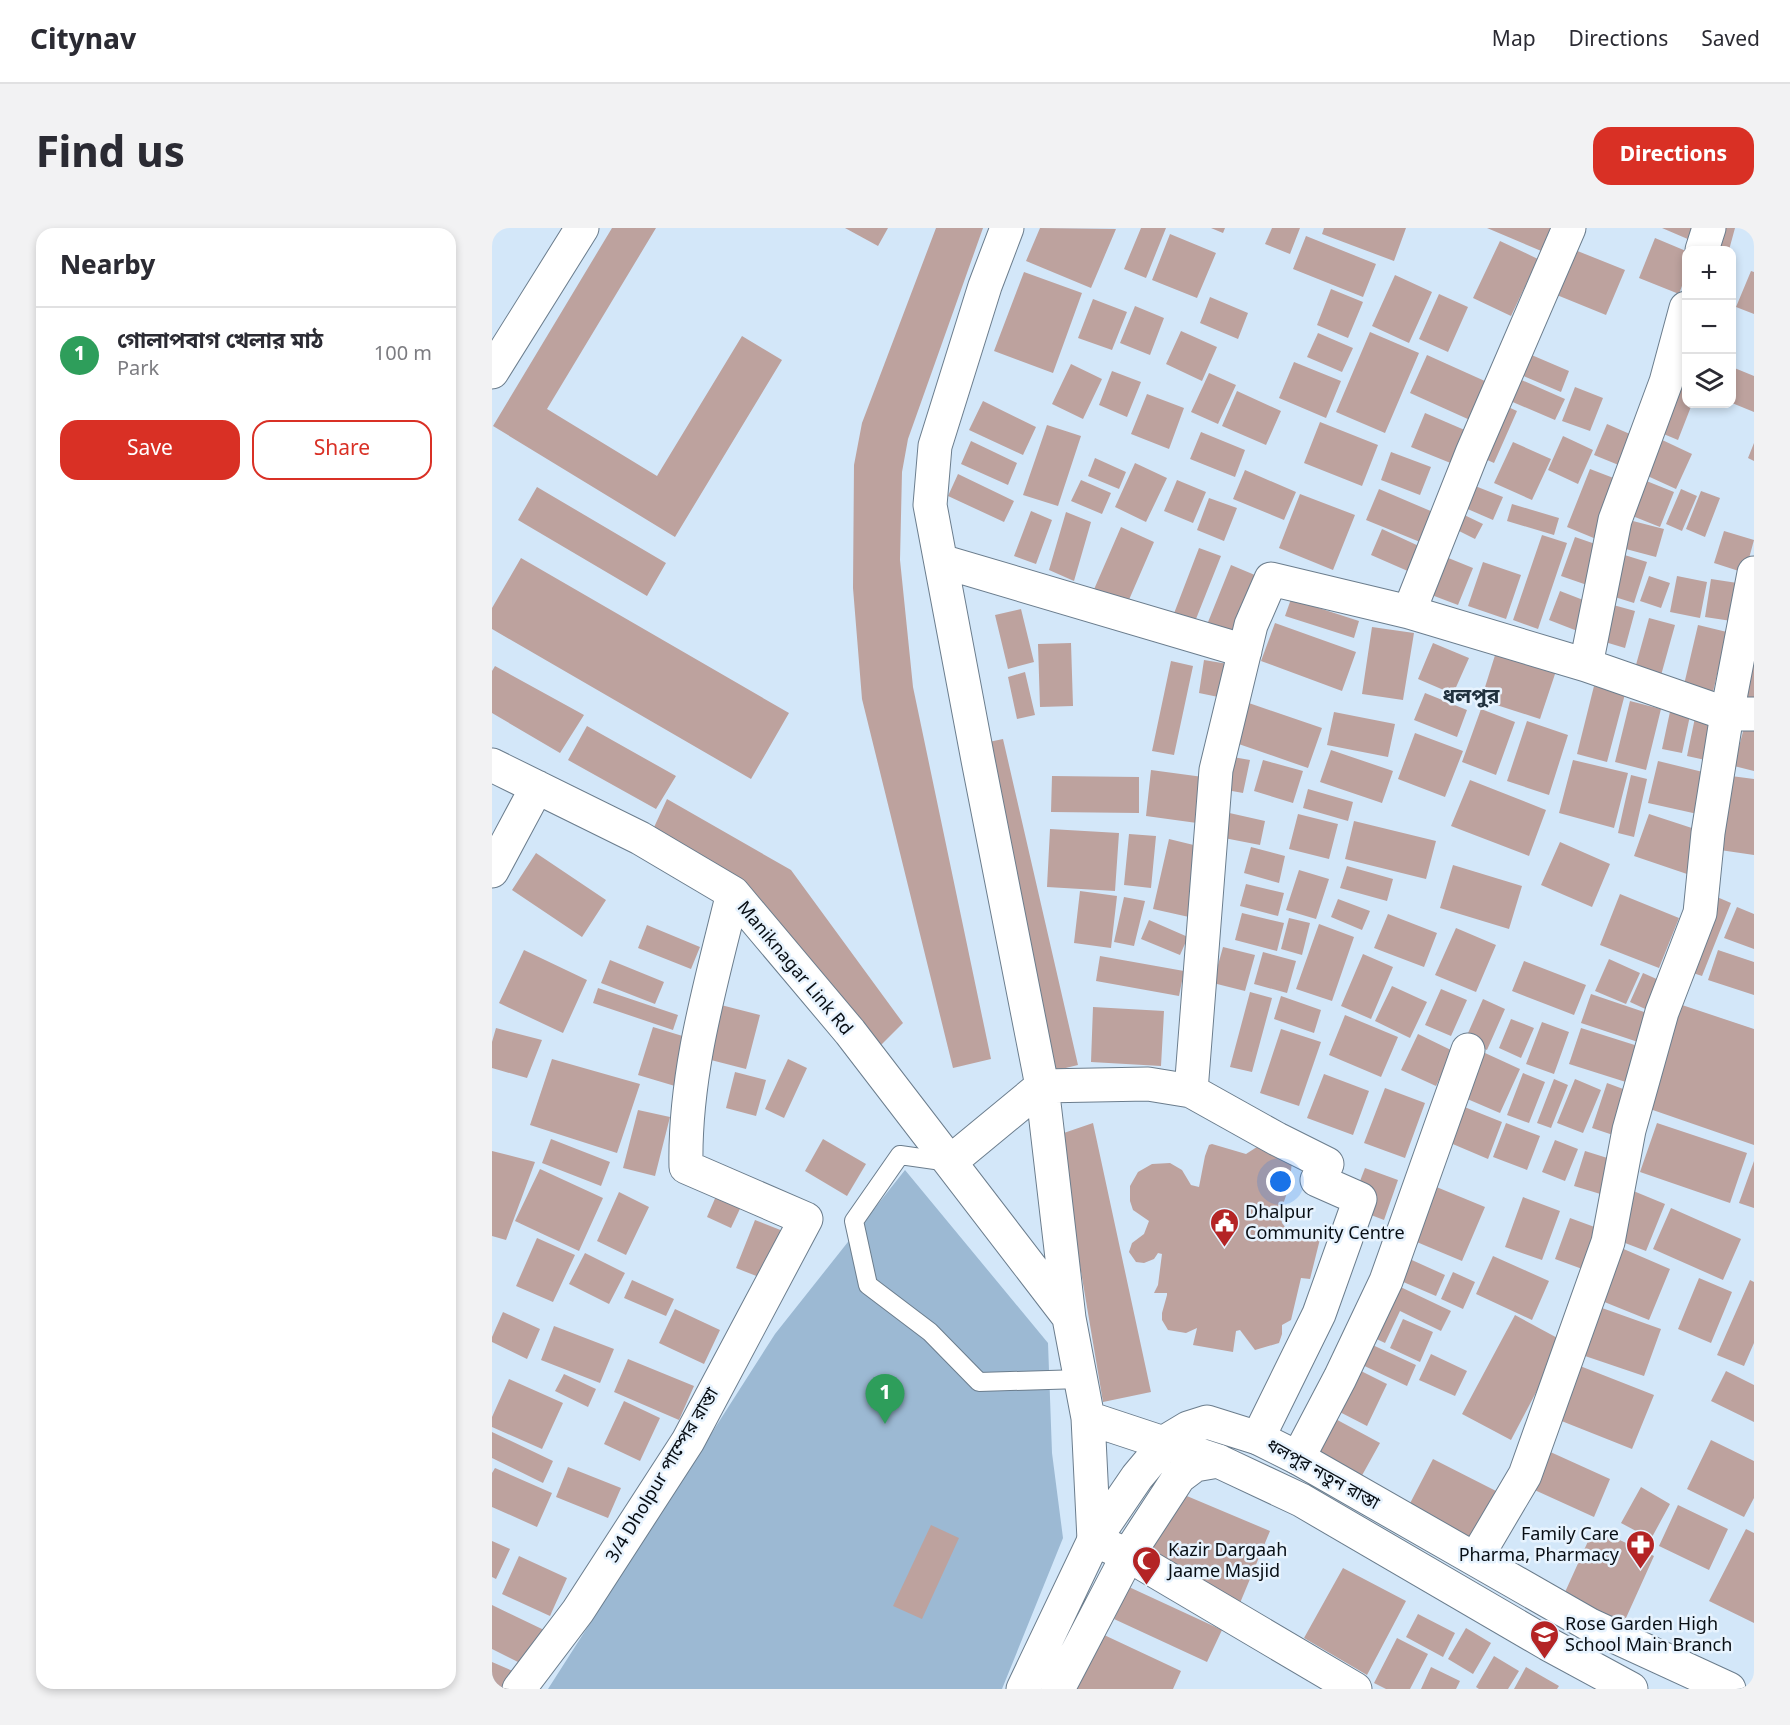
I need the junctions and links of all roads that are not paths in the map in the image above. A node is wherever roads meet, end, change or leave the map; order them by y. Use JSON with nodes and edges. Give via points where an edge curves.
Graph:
{"nodes":[{"id":1,"x":582,"y":228,"type":"edge"},
{"id":2,"x":1007,"y":228,"type":"edge"},
{"id":3,"x":1569,"y":228,"type":"edge"},
{"id":4,"x":1709,"y":228,"type":"edge"},
{"id":5,"x":1703,"y":246,"type":"edge"},
{"id":6,"x":1682,"y":323,"type":"edge"},
{"id":7,"x":492,"y":372,"type":"edge"},
{"id":8,"x":941,"y":561,"type":"junction"},
{"id":9,"x":1754,"y":573,"type":"edge"},
{"id":10,"x":1409,"y":612,"type":"junction"},
{"id":11,"x":1245,"y":651,"type":"junction"},
{"id":12,"x":1586,"y":665,"type":"junction"},
{"id":13,"x":1740,"y":714,"type":"edge"},
{"id":14,"x":492,"y":765,"type":"edge"},
{"id":15,"x":537,"y":787,"type":"junction"},
{"id":16,"x":492,"y":871,"type":"edge"},
{"id":17,"x":733,"y":893,"type":"junction"},
{"id":18,"x":1468,"y":1050,"type":"dead end"},
{"id":19,"x":1042,"y":1086,"type":"junction"},
{"id":20,"x":1191,"y":1091,"type":"junction"},
{"id":21,"x":950,"y":1162,"type":"junction"},
{"id":22,"x":1069,"y":1318,"type":"junction"},
{"id":23,"x":1081,"y":1379,"type":"junction"},
{"id":24,"x":1089,"y":1418,"type":"junction"},
{"id":25,"x":1258,"y":1438,"type":"junction"},
{"id":26,"x":1165,"y":1444,"type":"junction"},
{"id":27,"x":1298,"y":1458,"type":"junction"},
{"id":28,"x":1218,"y":1461,"type":"junction"},
{"id":29,"x":1094,"y":1540,"type":"junction"},
{"id":30,"x":1128,"y":1554,"type":"junction"},
{"id":31,"x":1476,"y":1558,"type":"junction"},
{"id":32,"x":1456,"y":1591,"type":"junction"},
{"id":33,"x":519,"y":1689,"type":"edge"},
{"id":34,"x":1023,"y":1689,"type":"edge"},
{"id":35,"x":1058,"y":1689,"type":"edge"},
{"id":36,"x":1355,"y":1689,"type":"edge"},
{"id":37,"x":1631,"y":1689,"type":"edge"},
{"id":38,"x":1730,"y":1689,"type":"edge"}],
"edges":[{"from":1,"to":7,"type":"street"},
{"from":2,"to":8,"type":"street","via":[[935,446],[930,505]]},
{"from":3,"to":10,"type":"street"},
{"from":4,"to":5,"type":"street"},
{"from":6,"to":12,"type":"street","via":[[1666,382],[1616,520]]},
{"from":8,"to":11,"type":"street"},
{"from":8,"to":19,"type":"street"},
{"from":9,"to":13,"type":"street"},
{"from":10,"to":11,"type":"street","via":[[1271,579],[1251,625]]},
{"from":10,"to":12,"type":"street"},
{"from":11,"to":20,"type":"street","via":[[1216,770]]},
{"from":12,"to":13,"type":"street"},
{"from":13,"to":31,"type":"street","via":[[1708,833],[1700,913],[1662,1011],[1629,1130],[1608,1242],[1525,1475]]},
{"from":14,"to":15,"type":"street","name":"Maniknagar Link Rd"},
{"from":15,"to":16,"type":"street"},
{"from":15,"to":17,"type":"street","name":"Maniknagar Link Rd","via":[[640,838]]},
{"from":17,"to":21,"type":"street","name":"Maniknagar Link Rd","via":[[850,1032]]},
{"from":17,"to":33,"type":"street","name":"3/4 Dholpur পাম্পের রাস্তা","via":[[701,1026],[685,1128],[686,1167],[806,1219],[687,1441],[578,1611]]},
{"from":18,"to":27,"type":"street","via":[[1386,1281]]},
{"from":19,"to":20,"type":"street","via":[[1148,1084]]},
{"from":19,"to":21,"type":"street"},
{"from":19,"to":22,"type":"street"},
{"from":20,"to":25,"type":"street","via":[[1327,1164],[1317,1180],[1360,1199],[1319,1314]]},
{"from":21,"to":22,"type":"street","name":"Maniknagar Link Rd"},
{"from":21,"to":23,"type":"lane","via":[[900,1155],[854,1221],[868,1285],[930,1332],[979,1382]]},
{"from":22,"to":23,"type":"street"},
{"from":23,"to":24,"type":"street"},
{"from":24,"to":26,"type":"street","name":"ধলপুর নতুন রাস্তা"},
{"from":24,"to":29,"type":"street"},
{"from":25,"to":26,"type":"street","name":"ধলপুর নতুন রাস্তা","via":[[1208,1422],[1188,1428]]},
{"from":25,"to":27,"type":"street","name":"ধলপুর নতুন রাস্তা"},
{"from":26,"to":28,"type":"street","name":"ধলপুর নতুন রাস্তা"},
{"from":26,"to":29,"type":"street","name":"ধলপুর নতুন রাস্তা"},
{"from":27,"to":31,"type":"street","name":"ধলপুর নতুন রাস্তা"},
{"from":28,"to":30,"type":"street","via":[[1195,1465],[1179,1477]]},
{"from":28,"to":32,"type":"street","name":"ধলপুর নতুন রাস্তা","via":[[1301,1500]]},
{"from":29,"to":30,"type":"street"},
{"from":29,"to":34,"type":"street","name":"ধলপুর নতুন রাস্তা"},
{"from":30,"to":35,"type":"street"},
{"from":30,"to":36,"type":"street"},
{"from":31,"to":32,"type":"street"},
{"from":31,"to":38,"type":"street","name":"ধলপুর নতুন রাস্তা","via":[[1590,1625]]},
{"from":32,"to":37,"type":"street","name":"ধলপুর নতুন রাস্তা"}]}
